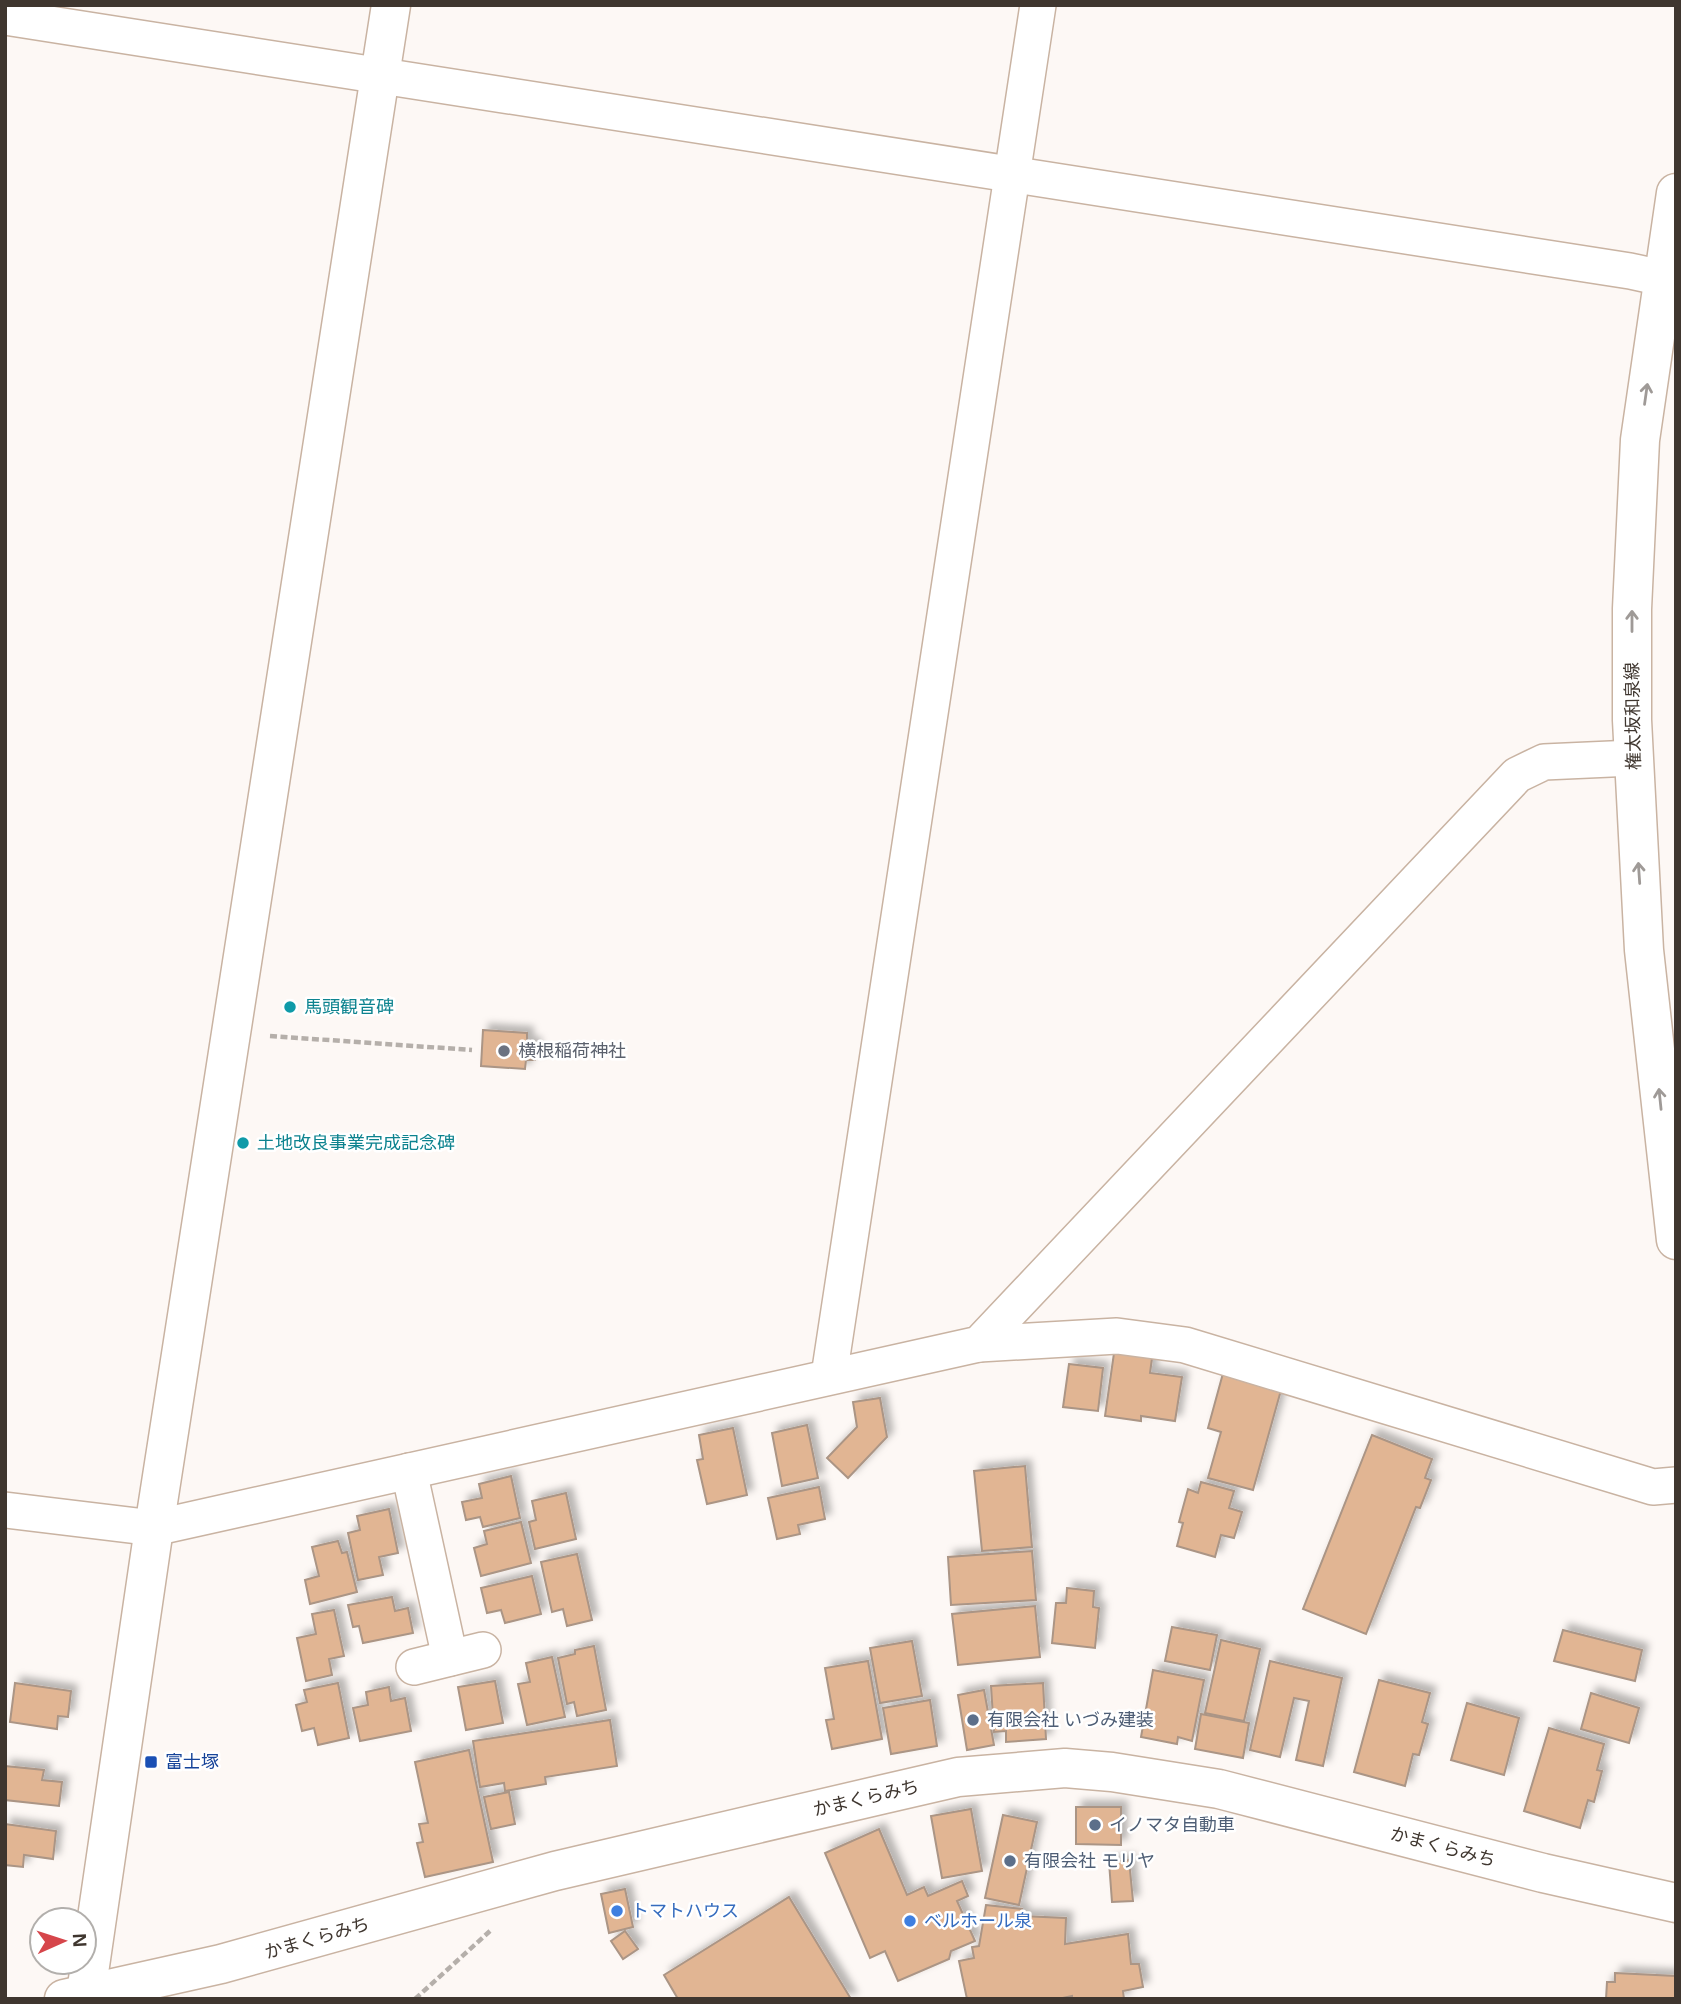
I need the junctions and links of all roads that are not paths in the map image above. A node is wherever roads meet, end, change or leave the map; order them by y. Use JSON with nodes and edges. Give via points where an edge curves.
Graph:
{"nodes":[{"id":1,"x":391,"y":5,"type":"edge"},
{"id":2,"x":1038,"y":5,"type":"edge"},
{"id":3,"x":5,"y":17,"type":"edge"},
{"id":4,"x":381,"y":73,"type":"junction"},
{"id":5,"x":1012,"y":175,"type":"junction"},
{"id":6,"x":1676,"y":193,"type":"edge"},
{"id":7,"x":1669,"y":280,"type":"edge"},
{"id":8,"x":1633,"y":758,"type":"junction"},
{"id":9,"x":1676,"y":1240,"type":"edge"},
{"id":10,"x":979,"y":1344,"type":"junction"},
{"id":11,"x":829,"y":1376,"type":"junction"},
{"id":12,"x":409,"y":1471,"type":"junction"},
{"id":13,"x":1676,"y":1485,"type":"edge"},
{"id":14,"x":5,"y":1510,"type":"edge"},
{"id":15,"x":155,"y":1528,"type":"junction"},
{"id":16,"x":414,"y":1667,"type":"dead end"},
{"id":17,"x":1676,"y":1903,"type":"edge"},
{"id":18,"x":75,"y":1996,"type":"edge"}],
"edges":[{"from":1,"to":4,"type":"street"},
{"from":2,"to":5,"type":"street"},
{"from":3,"to":4,"type":"street"},
{"from":4,"to":5,"type":"street"},
{"from":4,"to":15,"type":"street"},
{"from":5,"to":7,"type":"street"},
{"from":5,"to":11,"type":"street"},
{"from":6,"to":7,"type":"street","name":"権太坂和泉線"},
{"from":8,"to":7,"type":"street","name":"権太坂和泉線","one_way":true,"via":[[1632,608],[1640,440]]},
{"from":9,"to":8,"type":"street","name":"権太坂和泉線","one_way":true,"via":[[1644,950]]},
{"from":8,"to":10,"type":"street","via":[[1544,762],[1517,775]]},
{"from":10,"to":11,"type":"street"},
{"from":10,"to":13,"type":"street","via":[[1117,1336],[1185,1345],[1653,1487]]},
{"from":11,"to":12,"type":"street"},
{"from":12,"to":15,"type":"street"},
{"from":12,"to":16,"type":"street","via":[[466,1654]]},
{"from":14,"to":15,"type":"street"},
{"from":15,"to":18,"type":"street"},
{"from":17,"to":18,"type":"street","name":"かまくらみち","via":[[1219,1789],[1065,1769],[958,1777],[555,1871],[221,1964]]}]}
